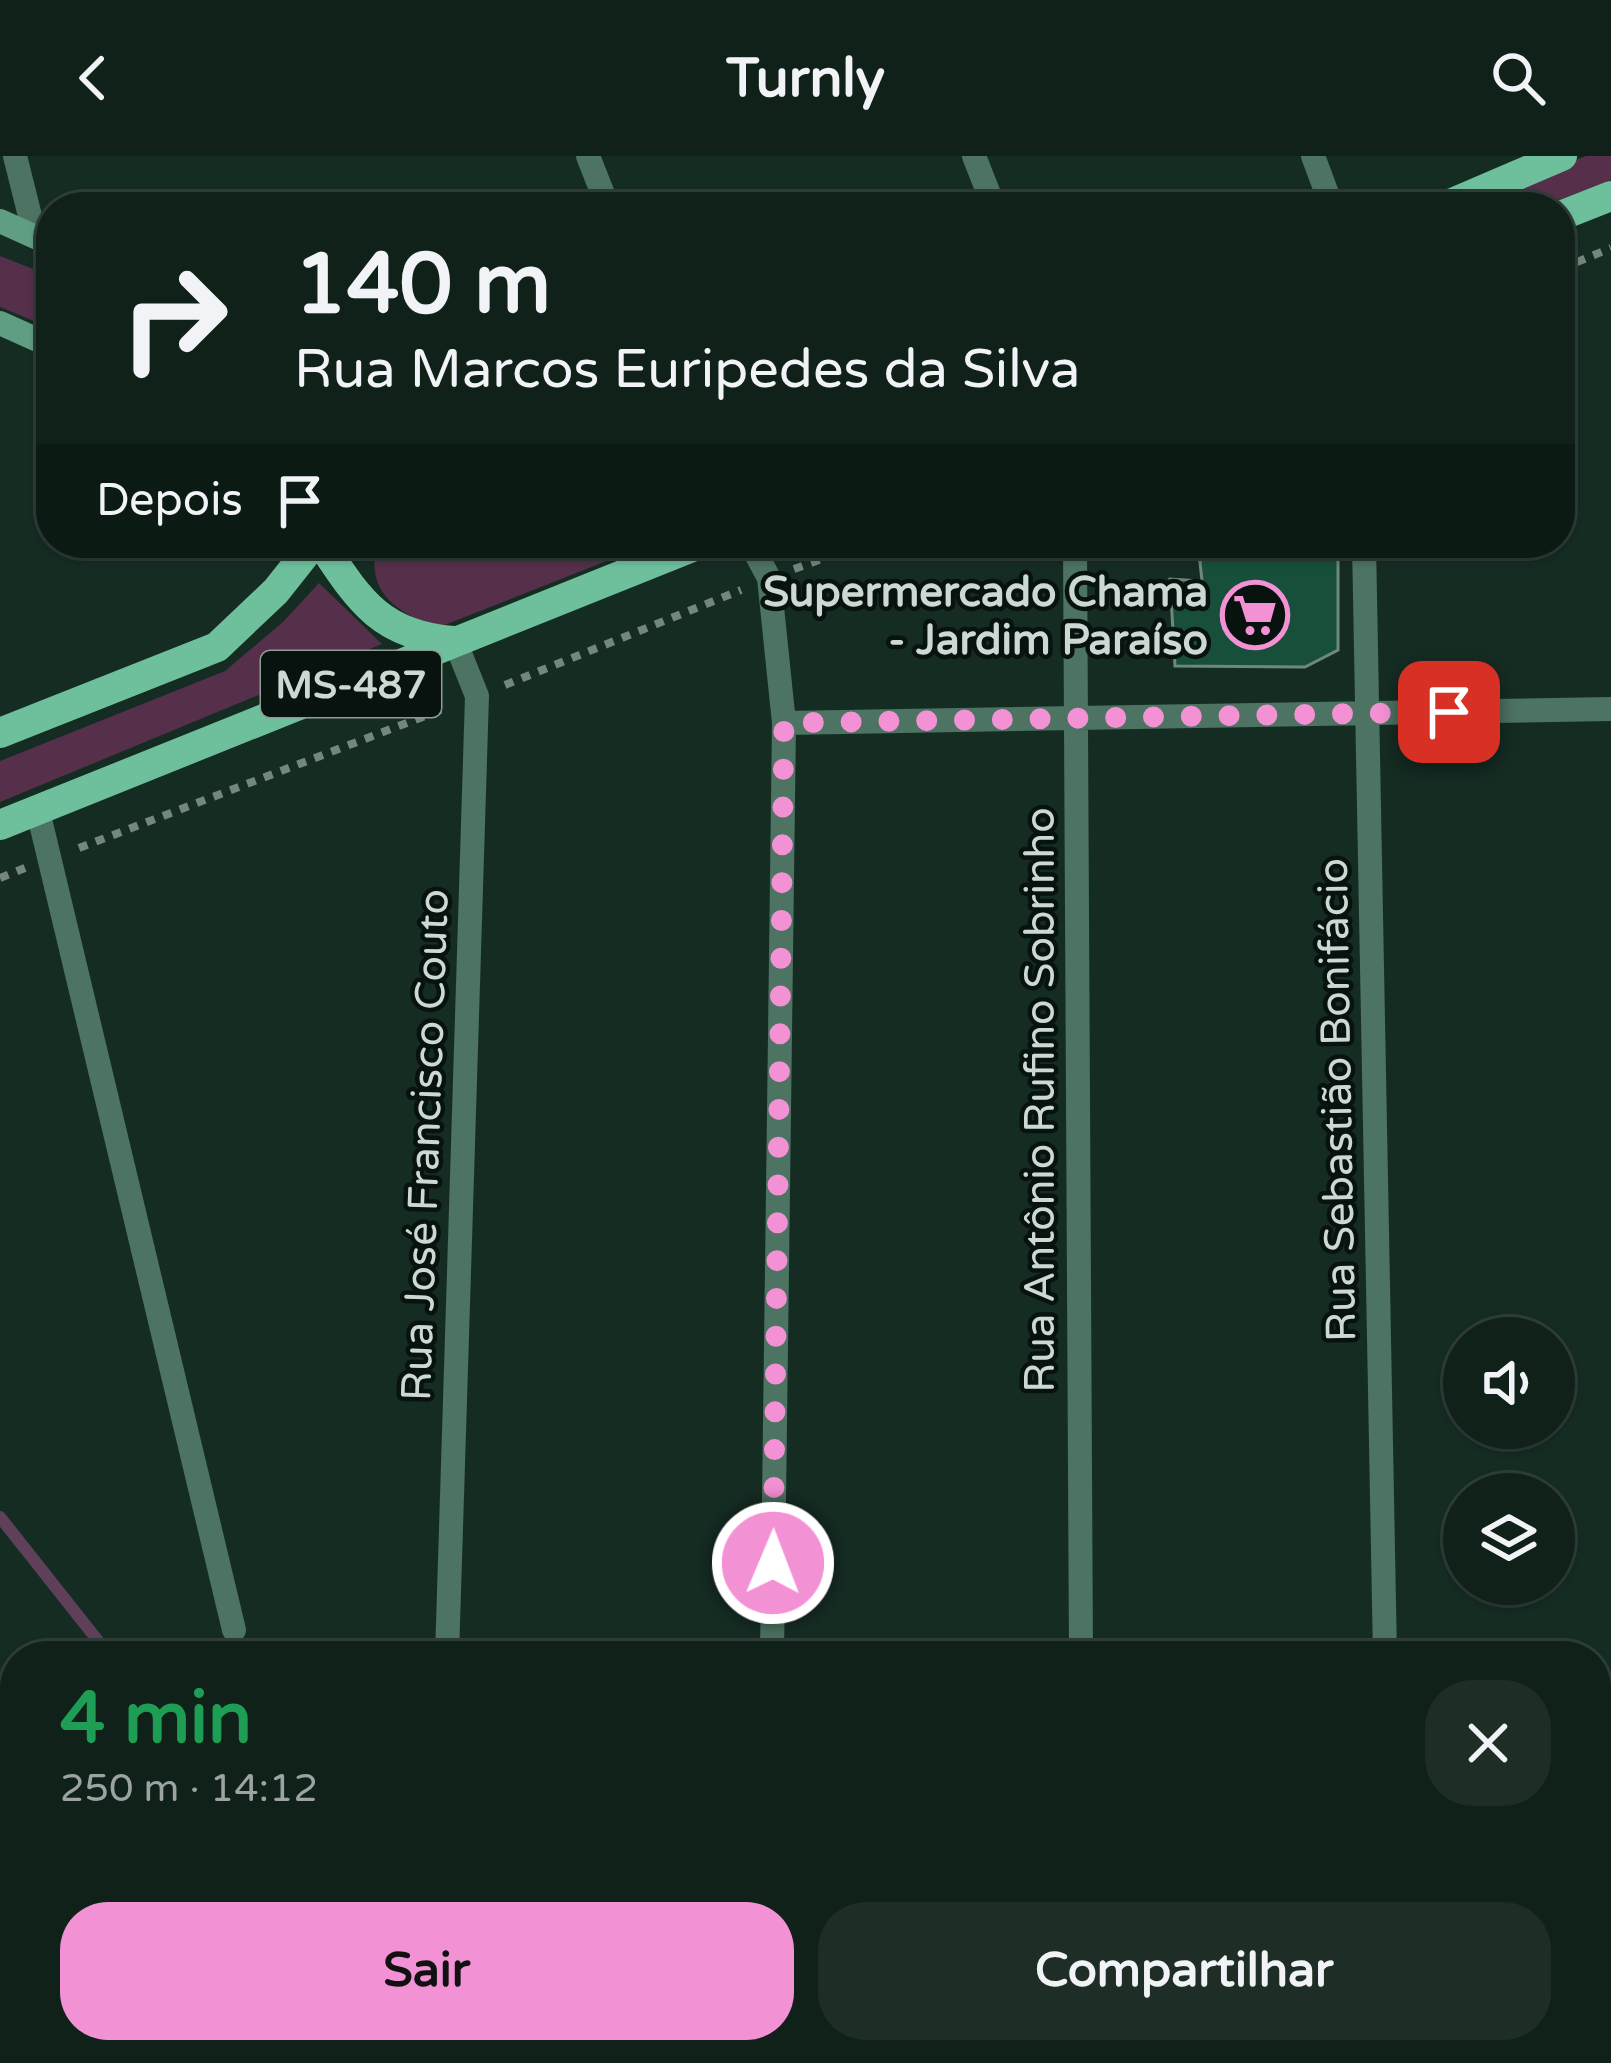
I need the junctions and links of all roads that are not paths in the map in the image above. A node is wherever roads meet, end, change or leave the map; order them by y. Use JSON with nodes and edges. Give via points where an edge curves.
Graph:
{"nodes":[{"id":1,"x":15,"y":156,"type":"edge"},
{"id":2,"x":588,"y":156,"type":"edge"},
{"id":3,"x":974,"y":156,"type":"edge"},
{"id":4,"x":1313,"y":156,"type":"edge"},
{"id":5,"x":1562,"y":156,"type":"edge"},
{"id":6,"x":602,"y":192,"type":"edge"},
{"id":7,"x":988,"y":192,"type":"edge"},
{"id":8,"x":1326,"y":192,"type":"edge"},
{"id":9,"x":1478,"y":192,"type":"edge"},
{"id":10,"x":1611,"y":196,"type":"edge"},
{"id":11,"x":1575,"y":210,"type":"edge"},
{"id":12,"x":36,"y":219,"type":"edge"},
{"id":13,"x":0,"y":221,"type":"edge"},
{"id":14,"x":36,"y":237,"type":"edge"},
{"id":15,"x":0,"y":322,"type":"edge"},
{"id":16,"x":36,"y":339,"type":"edge"},
{"id":17,"x":304,"y":558,"type":"edge"},
{"id":18,"x":330,"y":558,"type":"edge"},
{"id":19,"x":664,"y":558,"type":"edge"},
{"id":20,"x":758,"y":558,"type":"edge"},
{"id":21,"x":1075,"y":558,"type":"edge"},
{"id":22,"x":1364,"y":558,"type":"edge"},
{"id":23,"x":455,"y":641,"type":"junction"},
{"id":24,"x":1611,"y":710,"type":"edge"},
{"id":25,"x":1367,"y":714,"type":"junction"},
{"id":26,"x":1076,"y":718,"type":"junction"},
{"id":27,"x":784,"y":723,"type":"junction"},
{"id":28,"x":0,"y":733,"type":"edge"},
{"id":29,"x":38,"y":811,"type":"junction"},
{"id":30,"x":0,"y":825,"type":"edge"},
{"id":31,"x":234,"y":1630,"type":"dead end"},
{"id":32,"x":448,"y":1641,"type":"edge"},
{"id":33,"x":772,"y":1641,"type":"edge"},
{"id":34,"x":1081,"y":1641,"type":"edge"},
{"id":35,"x":1385,"y":1641,"type":"edge"}],
"edges":[{"from":1,"to":12,"type":"street"},
{"from":2,"to":6,"type":"street"},
{"from":3,"to":7,"type":"street"},
{"from":4,"to":8,"type":"street"},
{"from":5,"to":9,"type":"main road"},
{"from":10,"to":11,"type":"main road"},
{"from":13,"to":14,"type":"main road"},
{"from":15,"to":16,"type":"main road"},
{"from":17,"to":28,"type":"main road","via":[[217,647]]},
{"from":18,"to":23,"type":"main road","via":[[401,633]]},
{"from":19,"to":23,"type":"main road","number":"MS-487"},
{"from":20,"to":27,"type":"street","via":[[769,578]]},
{"from":21,"to":26,"type":"street","name":"Rua Antônio Rufino Sobrinho"},
{"from":22,"to":25,"type":"street","name":"Rua Sebastião Bonifácio"},
{"from":23,"to":29,"type":"main road","number":"MS-487"},
{"from":23,"to":32,"type":"street","name":"Rua José Francisco Couto","via":[[477,696]]},
{"from":24,"to":25,"type":"street"},
{"from":25,"to":26,"type":"street"},
{"from":25,"to":35,"type":"street","name":"Rua Sebastião Bonifácio"},
{"from":26,"to":27,"type":"street"},
{"from":26,"to":34,"type":"street","name":"Rua Antônio Rufino Sobrinho"},
{"from":27,"to":33,"type":"street"},
{"from":29,"to":30,"type":"main road","number":"MS-487"},
{"from":29,"to":31,"type":"street"}]}
